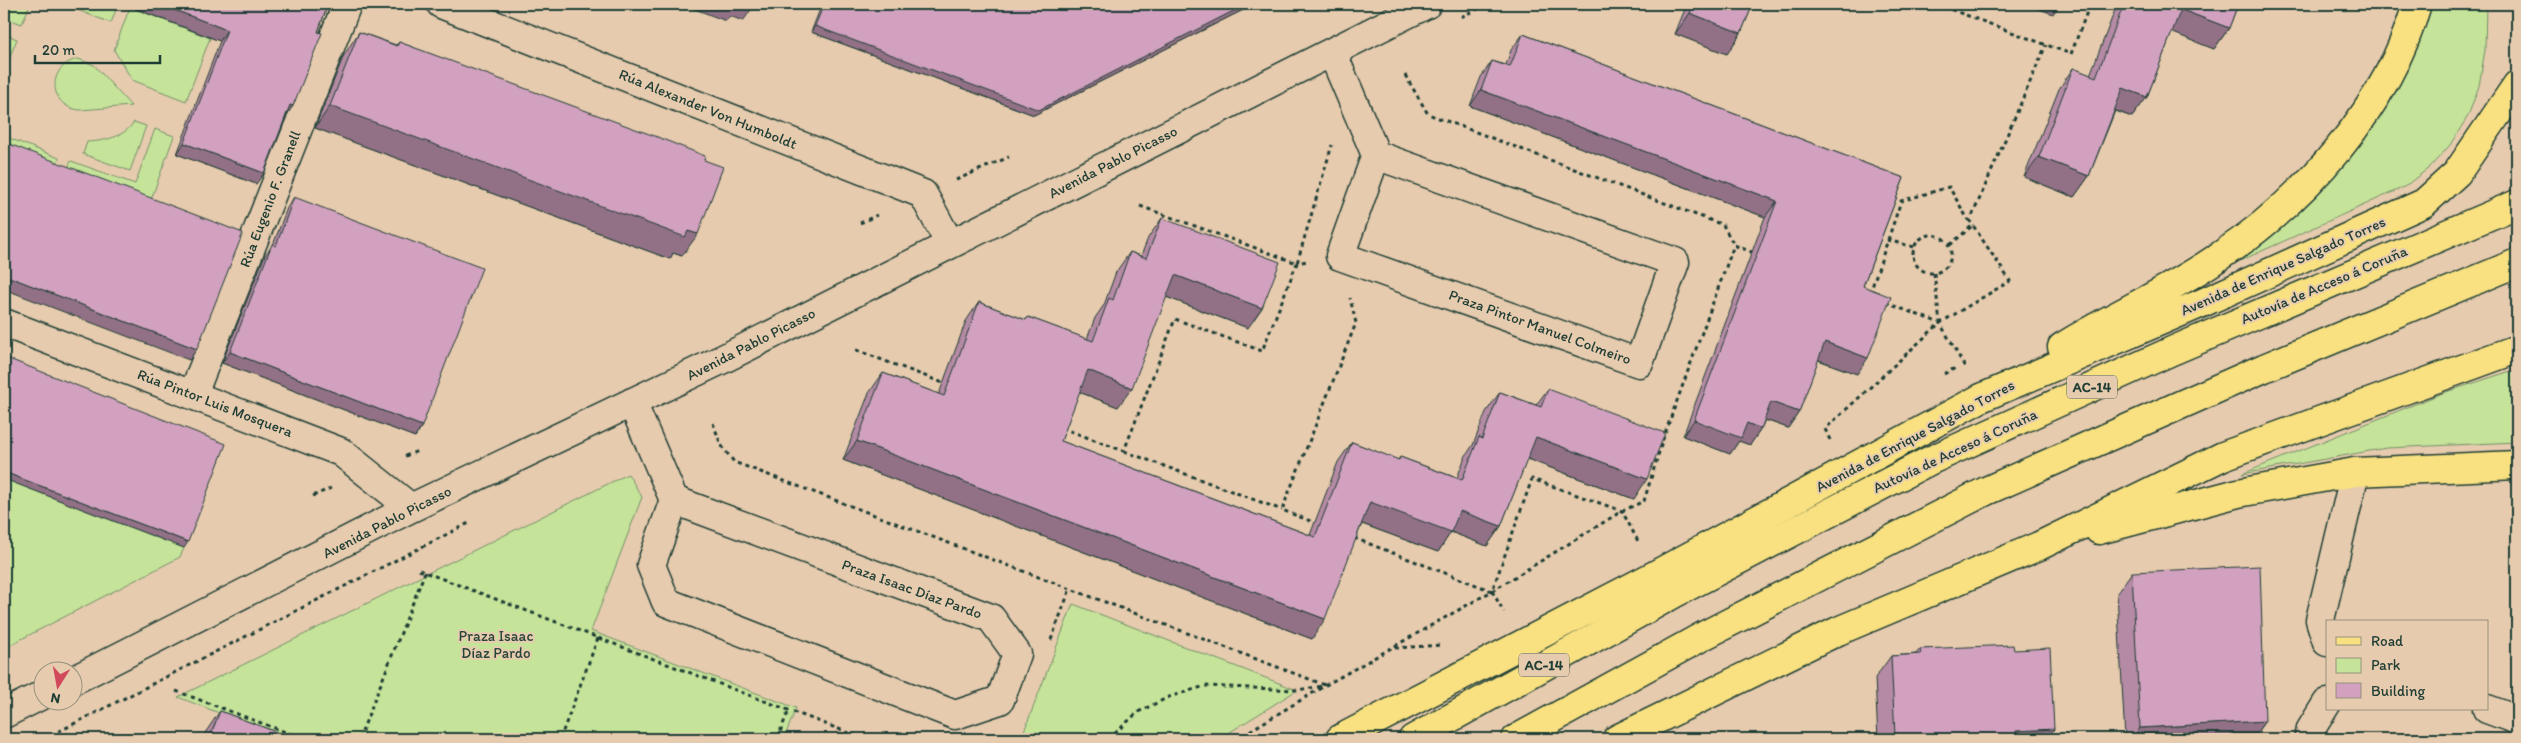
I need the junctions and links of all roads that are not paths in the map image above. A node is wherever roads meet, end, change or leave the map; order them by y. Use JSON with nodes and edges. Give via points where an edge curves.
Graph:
{"nodes":[{"id":1,"x":347,"y":4,"type":"edge"},
{"id":2,"x":441,"y":4,"type":"edge"},
{"id":3,"x":1428,"y":4,"type":"edge"},
{"id":4,"x":2417,"y":4,"type":"edge"},
{"id":5,"x":1332,"y":52,"type":"junction"},
{"id":6,"x":2517,"y":85,"type":"edge"},
{"id":7,"x":1376,"y":155,"type":"junction"},
{"id":8,"x":2517,"y":204,"type":"edge"},
{"id":9,"x":950,"y":244,"type":"junction"},
{"id":10,"x":2517,"y":263,"type":"edge"},
{"id":11,"x":4,"y":323,"type":"edge"},
{"id":12,"x":2517,"y":349,"type":"edge"},
{"id":13,"x":193,"y":394,"type":"junction"},
{"id":14,"x":1981,"y":398,"type":"junction"},
{"id":15,"x":632,"y":402,"type":"junction"},
{"id":16,"x":2517,"y":465,"type":"edge"},
{"id":17,"x":2355,"y":472,"type":"junction"},
{"id":18,"x":674,"y":500,"type":"junction"},
{"id":19,"x":412,"y":508,"type":"junction"},
{"id":20,"x":2039,"y":546,"type":"junction"},
{"id":21,"x":2326,"y":639,"type":"edge"},
{"id":22,"x":82,"y":676,"type":"edge"},
{"id":23,"x":32,"y":700,"type":"edge"},
{"id":24,"x":2326,"y":705,"type":"edge"},
{"id":25,"x":2488,"y":709,"type":"edge"},
{"id":26,"x":4,"y":714,"type":"edge"},
{"id":27,"x":2517,"y":720,"type":"edge"},
{"id":28,"x":1340,"y":739,"type":"edge"},
{"id":29,"x":1413,"y":739,"type":"edge"},
{"id":30,"x":1516,"y":739,"type":"edge"},
{"id":31,"x":1617,"y":739,"type":"edge"},
{"id":32,"x":2309,"y":739,"type":"edge"}],
"edges":[{"from":1,"to":13,"type":"street","name":"Rúa Eugenio F. Granell"},
{"from":2,"to":9,"type":"street","name":"Rúa Alexander Von Humboldt","via":[[923,194]]},
{"from":3,"to":5,"type":"street","name":"Avenida Pablo Picasso"},
{"from":4,"to":14,"type":"main road","via":[[2395,63],[2345,142],[2288,203],[2218,258],[2077,338]]},
{"from":5,"to":7,"type":"street"},
{"from":5,"to":9,"type":"street","name":"Avenida Pablo Picasso"},
{"from":6,"to":14,"type":"main road","name":"Avenida de Enrique Salgado Torres","via":[[2457,173],[2424,203]]},
{"from":7,"to":7,"type":"street","name":"Praza Pintor Manuel Colmeiro","via":[[1675,262],[1638,363],[1340,256]]},
{"from":8,"to":29,"type":"main road","name":"Autovía de Acceso á Coruña","number":"AC-14","via":[[2174,350],[1929,461],[1677,592]]},
{"from":9,"to":15,"type":"street","name":"Avenida Pablo Picasso"},
{"from":10,"to":30,"type":"main road","via":[[2264,368],[1986,491],[1705,635]]},
{"from":11,"to":13,"type":"street","name":"Rúa Pintor Luis Mosquera"},
{"from":12,"to":20,"type":"main road","via":[[2223,456]]},
{"from":13,"to":19,"type":"street","name":"Rúa Pintor Luis Mosquera","via":[[341,452]]},
{"from":14,"to":28,"type":"main road","name":"Avenida de Enrique Salgado Torres","via":[[1656,575]]},
{"from":15,"to":18,"type":"street"},
{"from":15,"to":19,"type":"street","name":"Avenida Pablo Picasso"},
{"from":16,"to":17,"type":"main road"},
{"from":17,"to":20,"type":"main road","via":[[2238,493]]},
{"from":17,"to":21,"type":"street","via":[[2320,620]]},
{"from":18,"to":18,"type":"street","name":"Praza Isaac Díaz Pardo","via":[[651,565],[666,602],[956,715],[1000,700],[1017,654],[991,618]]},
{"from":19,"to":22,"type":"street","name":"Avenida Pablo Picasso"},
{"from":20,"to":31,"type":"main road","via":[[1838,631]]},
{"from":23,"to":26,"type":"street"},
{"from":24,"to":32,"type":"street","via":[[2311,729]]},
{"from":25,"to":27,"type":"street"}]}
